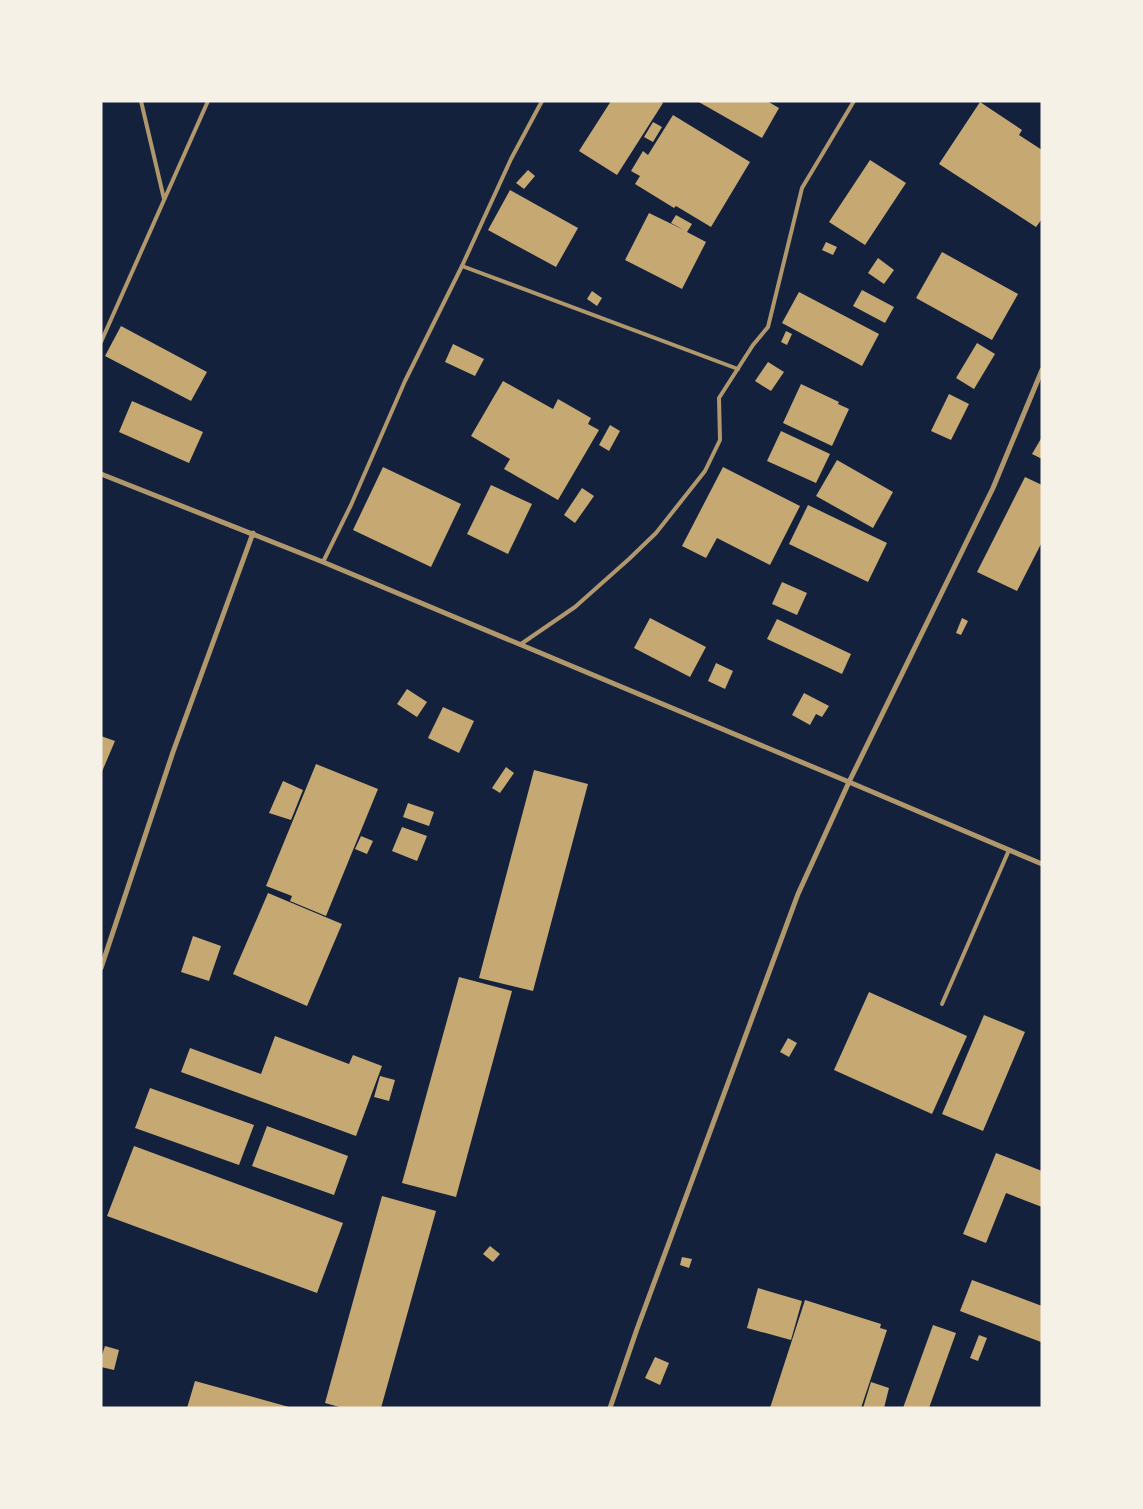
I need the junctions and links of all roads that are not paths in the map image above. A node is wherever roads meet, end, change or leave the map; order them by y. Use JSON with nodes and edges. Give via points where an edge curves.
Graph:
{"nodes":[{"id":1,"x":141,"y":101,"type":"edge"},
{"id":2,"x":208,"y":101,"type":"edge"},
{"id":3,"x":542,"y":101,"type":"edge"},
{"id":4,"x":854,"y":101,"type":"edge"},
{"id":5,"x":164,"y":199,"type":"junction"},
{"id":6,"x":462,"y":266,"type":"junction"},
{"id":7,"x":101,"y":342,"type":"edge"},
{"id":8,"x":738,"y":370,"type":"junction"},
{"id":9,"x":1042,"y":370,"type":"edge"},
{"id":10,"x":101,"y":474,"type":"edge"},
{"id":11,"x":253,"y":533,"type":"junction"},
{"id":12,"x":323,"y":562,"type":"junction"},
{"id":13,"x":520,"y":644,"type":"junction"},
{"id":14,"x":849,"y":782,"type":"junction"},
{"id":15,"x":1009,"y":850,"type":"junction"},
{"id":16,"x":1042,"y":864,"type":"edge"},
{"id":17,"x":101,"y":968,"type":"edge"},
{"id":18,"x":942,"y":1004,"type":"dead end"},
{"id":19,"x":610,"y":1408,"type":"edge"}],
"edges":[{"from":1,"to":5,"type":"lane"},
{"from":2,"to":5,"type":"lane"},
{"from":3,"to":6,"type":"lane","via":[[510,159]]},
{"from":4,"to":8,"type":"lane","via":[[802,188],[768,327],[752,345]]},
{"from":5,"to":7,"type":"lane"},
{"from":6,"to":8,"type":"lane"},
{"from":6,"to":12,"type":"lane","via":[[405,381]]},
{"from":8,"to":13,"type":"lane","via":[[719,398],[720,440],[705,471],[682,500],[656,532],[576,607]]},
{"from":9,"to":14,"type":"street","via":[[993,488]]},
{"from":10,"to":11,"type":"street"},
{"from":11,"to":12,"type":"street"},
{"from":11,"to":17,"type":"street","via":[[173,752]]},
{"from":12,"to":13,"type":"street"},
{"from":13,"to":14,"type":"street"},
{"from":14,"to":15,"type":"street"},
{"from":14,"to":19,"type":"street","via":[[798,894]]},
{"from":15,"to":16,"type":"street"},
{"from":15,"to":18,"type":"lane"}]}
